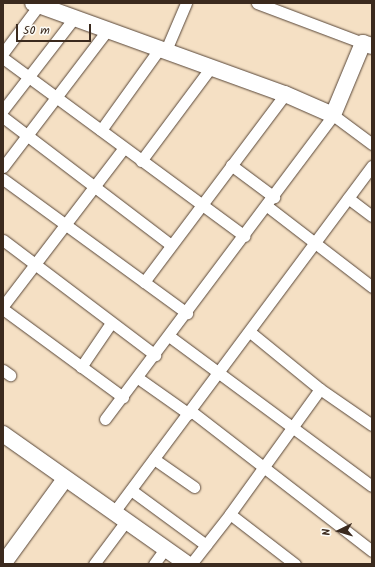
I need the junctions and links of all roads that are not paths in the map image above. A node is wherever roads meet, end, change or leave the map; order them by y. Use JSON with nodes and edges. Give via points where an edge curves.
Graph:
{"nodes":[{"id":1,"x":186,"y":3,"type":"edge"},
{"id":2,"x":258,"y":3,"type":"edge"},
{"id":3,"x":36,"y":4,"type":"edge"},
{"id":4,"x":75,"y":17,"type":"junction"},
{"id":5,"x":108,"y":29,"type":"junction"},
{"id":6,"x":368,"y":44,"type":"edge"},
{"id":7,"x":163,"y":49,"type":"junction"},
{"id":8,"x":3,"y":52,"type":"edge"},
{"id":9,"x":3,"y":58,"type":"edge"},
{"id":10,"x":211,"y":66,"type":"junction"},
{"id":11,"x":30,"y":76,"type":"junction"},
{"id":12,"x":285,"y":94,"type":"junction"},
{"id":13,"x":57,"y":97,"type":"junction"},
{"id":14,"x":3,"y":110,"type":"edge"},
{"id":15,"x":333,"y":115,"type":"junction"},
{"id":16,"x":3,"y":117,"type":"edge"},
{"id":17,"x":101,"y":130,"type":"junction"},
{"id":18,"x":28,"y":136,"type":"junction"},
{"id":19,"x":372,"y":144,"type":"edge"},
{"id":20,"x":124,"y":148,"type":"junction"},
{"id":21,"x":141,"y":161,"type":"junction"},
{"id":22,"x":231,"y":165,"type":"junction"},
{"id":23,"x":372,"y":166,"type":"edge"},
{"id":24,"x":3,"y":167,"type":"edge"},
{"id":25,"x":3,"y":179,"type":"edge"},
{"id":26,"x":95,"y":186,"type":"junction"},
{"id":27,"x":348,"y":198,"type":"junction"},
{"id":28,"x":270,"y":201,"type":"junction"},
{"id":29,"x":200,"y":205,"type":"junction"},
{"id":30,"x":372,"y":216,"type":"edge"},
{"id":31,"x":63,"y":223,"type":"junction"},
{"id":32,"x":244,"y":236,"type":"junction"},
{"id":33,"x":3,"y":240,"type":"edge"},
{"id":34,"x":316,"y":243,"type":"junction"},
{"id":35,"x":171,"y":245,"type":"junction"},
{"id":36,"x":33,"y":263,"type":"junction"},
{"id":37,"x":144,"y":282,"type":"junction"},
{"id":38,"x":372,"y":288,"type":"edge"},
{"id":39,"x":3,"y":306,"type":"edge"},
{"id":40,"x":3,"y":309,"type":"edge"},
{"id":41,"x":187,"y":312,"type":"junction"},
{"id":42,"x":111,"y":323,"type":"junction"},
{"id":43,"x":250,"y":332,"type":"junction"},
{"id":44,"x":169,"y":336,"type":"junction"},
{"id":45,"x":155,"y":355,"type":"junction"},
{"id":46,"x":81,"y":367,"type":"junction"},
{"id":47,"x":219,"y":371,"type":"junction"},
{"id":48,"x":138,"y":378,"type":"junction"},
{"id":49,"x":320,"y":389,"type":"junction"},
{"id":50,"x":123,"y":397,"type":"junction"},
{"id":51,"x":190,"y":412,"type":"junction"},
{"id":52,"x":105,"y":419,"type":"dead end"},
{"id":53,"x":372,"y":425,"type":"edge"},
{"id":54,"x":291,"y":427,"type":"junction"},
{"id":55,"x":5,"y":439,"type":"edge"},
{"id":56,"x":154,"y":459,"type":"junction"},
{"id":57,"x":264,"y":466,"type":"junction"},
{"id":58,"x":64,"y":479,"type":"junction"},
{"id":59,"x":372,"y":486,"type":"edge"},
{"id":60,"x":194,"y":487,"type":"dead end"},
{"id":61,"x":131,"y":490,"type":"junction"},
{"id":62,"x":230,"y":514,"type":"junction"},
{"id":63,"x":120,"y":517,"type":"junction"},
{"id":64,"x":206,"y":545,"type":"junction"},
{"id":65,"x":165,"y":549,"type":"junction"},
{"id":66,"x":372,"y":551,"type":"edge"},
{"id":67,"x":3,"y":564,"type":"edge"},
{"id":68,"x":94,"y":564,"type":"edge"},
{"id":69,"x":154,"y":564,"type":"edge"},
{"id":70,"x":187,"y":564,"type":"edge"},
{"id":71,"x":191,"y":564,"type":"edge"},
{"id":72,"x":295,"y":564,"type":"edge"}],
"edges":[{"from":1,"to":7,"type":"street"},
{"from":2,"to":6,"type":"street"},
{"from":3,"to":4,"type":"street"},
{"from":3,"to":8,"type":"street"},
{"from":4,"to":5,"type":"street"},
{"from":4,"to":11,"type":"street"},
{"from":5,"to":7,"type":"street"},
{"from":5,"to":13,"type":"street"},
{"from":6,"to":15,"type":"street"},
{"from":7,"to":10,"type":"street"},
{"from":7,"to":17,"type":"street"},
{"from":9,"to":11,"type":"street"},
{"from":10,"to":12,"type":"street"},
{"from":10,"to":21,"type":"street"},
{"from":11,"to":13,"type":"street"},
{"from":11,"to":14,"type":"street"},
{"from":12,"to":15,"type":"street"},
{"from":12,"to":22,"type":"street"},
{"from":13,"to":17,"type":"street"},
{"from":13,"to":18,"type":"street"},
{"from":15,"to":19,"type":"street"},
{"from":15,"to":28,"type":"street"},
{"from":16,"to":18,"type":"street"},
{"from":17,"to":20,"type":"street"},
{"from":18,"to":24,"type":"street"},
{"from":18,"to":26,"type":"street"},
{"from":20,"to":21,"type":"street"},
{"from":20,"to":26,"type":"street"},
{"from":21,"to":29,"type":"street"},
{"from":22,"to":28,"type":"street"},
{"from":22,"to":29,"type":"street"},
{"from":23,"to":27,"type":"street"},
{"from":25,"to":31,"type":"street"},
{"from":26,"to":31,"type":"street"},
{"from":26,"to":35,"type":"street"},
{"from":27,"to":30,"type":"street"},
{"from":27,"to":34,"type":"street"},
{"from":28,"to":32,"type":"street"},
{"from":28,"to":34,"type":"street"},
{"from":29,"to":32,"type":"street"},
{"from":29,"to":35,"type":"street"},
{"from":31,"to":36,"type":"street"},
{"from":31,"to":37,"type":"street"},
{"from":32,"to":41,"type":"street"},
{"from":33,"to":36,"type":"street"},
{"from":34,"to":38,"type":"street"},
{"from":34,"to":43,"type":"street"},
{"from":35,"to":37,"type":"street"},
{"from":36,"to":39,"type":"street"},
{"from":36,"to":42,"type":"street"},
{"from":37,"to":41,"type":"street"},
{"from":40,"to":46,"type":"street"},
{"from":41,"to":44,"type":"street"},
{"from":42,"to":45,"type":"street"},
{"from":42,"to":46,"type":"street"},
{"from":43,"to":47,"type":"street"},
{"from":43,"to":49,"type":"street"},
{"from":44,"to":45,"type":"street"},
{"from":44,"to":47,"type":"street"},
{"from":45,"to":48,"type":"street"},
{"from":46,"to":50,"type":"street"},
{"from":47,"to":51,"type":"street"},
{"from":47,"to":54,"type":"street"},
{"from":48,"to":50,"type":"street"},
{"from":48,"to":51,"type":"street"},
{"from":49,"to":53,"type":"street"},
{"from":49,"to":54,"type":"street"},
{"from":50,"to":52,"type":"street"},
{"from":51,"to":56,"type":"street"},
{"from":51,"to":57,"type":"street"},
{"from":54,"to":57,"type":"street"},
{"from":54,"to":59,"type":"street"},
{"from":55,"to":58,"type":"street"},
{"from":56,"to":60,"type":"street"},
{"from":56,"to":61,"type":"street"},
{"from":57,"to":62,"type":"street"},
{"from":57,"to":66,"type":"street"},
{"from":58,"to":63,"type":"street"},
{"from":58,"to":67,"type":"street"},
{"from":61,"to":63,"type":"street"},
{"from":61,"to":64,"type":"street"},
{"from":62,"to":64,"type":"street"},
{"from":62,"to":72,"type":"street"},
{"from":63,"to":65,"type":"street"},
{"from":63,"to":68,"type":"street"},
{"from":64,"to":71,"type":"street"},
{"from":65,"to":69,"type":"street"},
{"from":65,"to":70,"type":"street"}]}
